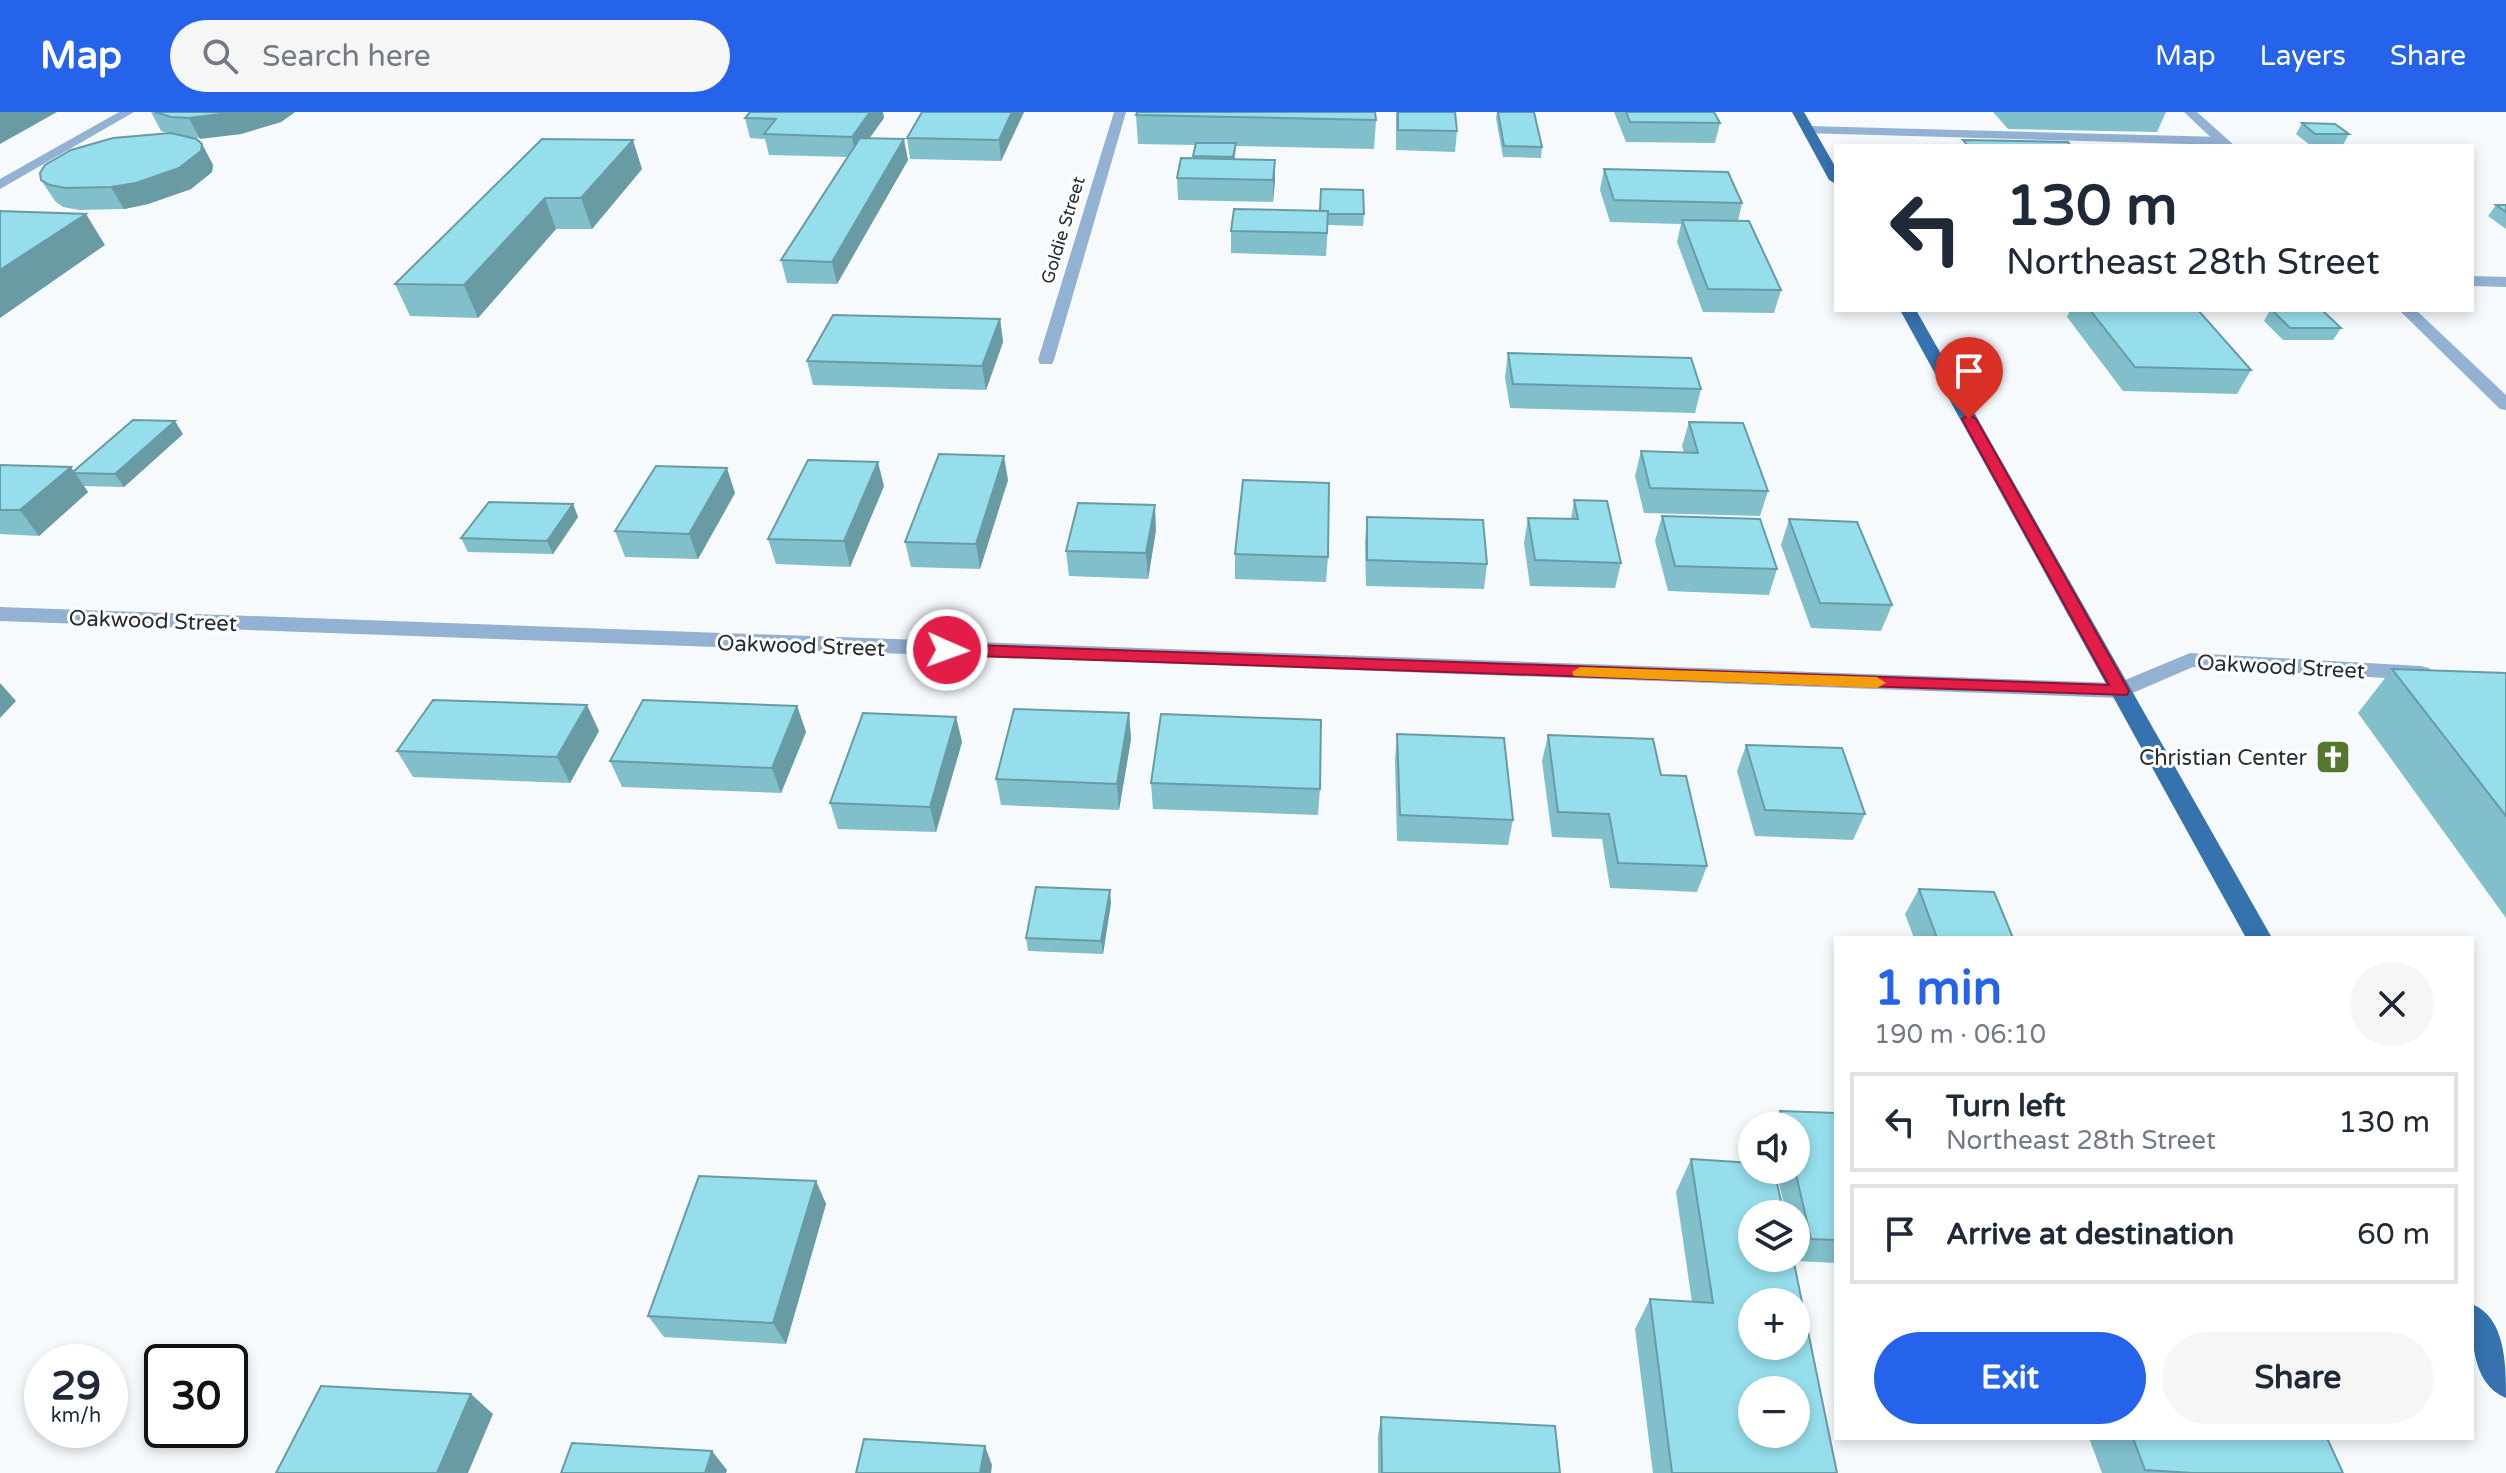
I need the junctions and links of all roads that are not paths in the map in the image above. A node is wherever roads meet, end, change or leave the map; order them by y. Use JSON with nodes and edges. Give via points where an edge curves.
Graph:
{"nodes":[{"id":1,"x":128,"y":112,"type":"edge"},
{"id":2,"x":1120,"y":112,"type":"edge"},
{"id":3,"x":1798,"y":112,"type":"edge"},
{"id":4,"x":1861,"y":112,"type":"edge"},
{"id":5,"x":2190,"y":112,"type":"edge"},
{"id":6,"x":1808,"y":130,"type":"junction"},
{"id":7,"x":1874,"y":132,"type":"junction"},
{"id":8,"x":2225,"y":143,"type":"edge"},
{"id":9,"x":1834,"y":176,"type":"edge"},
{"id":10,"x":0,"y":185,"type":"edge"},
{"id":11,"x":2474,"y":281,"type":"edge"},
{"id":12,"x":2506,"y":282,"type":"edge"},
{"id":13,"x":1909,"y":312,"type":"edge"},
{"id":14,"x":2409,"y":312,"type":"edge"},
{"id":15,"x":1046,"y":360,"type":"dead end"},
{"id":16,"x":2506,"y":405,"type":"edge"},
{"id":17,"x":0,"y":614,"type":"edge"},
{"id":18,"x":2443,"y":674,"type":"edge"},
{"id":19,"x":2121,"y":691,"type":"junction"},
{"id":20,"x":2258,"y":936,"type":"edge"},
{"id":21,"x":2474,"y":1324,"type":"edge"},
{"id":22,"x":2506,"y":1381,"type":"edge"}],
"edges":[{"from":1,"to":10,"type":"street"},
{"from":2,"to":15,"type":"street","name":"Goldie Street"},
{"from":3,"to":6,"type":"main road"},
{"from":4,"to":7,"type":"street"},
{"from":5,"to":8,"type":"street"},
{"from":6,"to":7,"type":"street"},
{"from":6,"to":9,"type":"main road"},
{"from":7,"to":8,"type":"street"},
{"from":11,"to":12,"type":"street"},
{"from":13,"to":19,"type":"main road"},
{"from":14,"to":16,"type":"street"},
{"from":17,"to":19,"type":"street","name":"Oakwood Street"},
{"from":18,"to":19,"type":"street","name":"Oakwood Street","via":[[2190,660]]},
{"from":19,"to":20,"type":"main road"},
{"from":21,"to":22,"type":"main road"}]}
